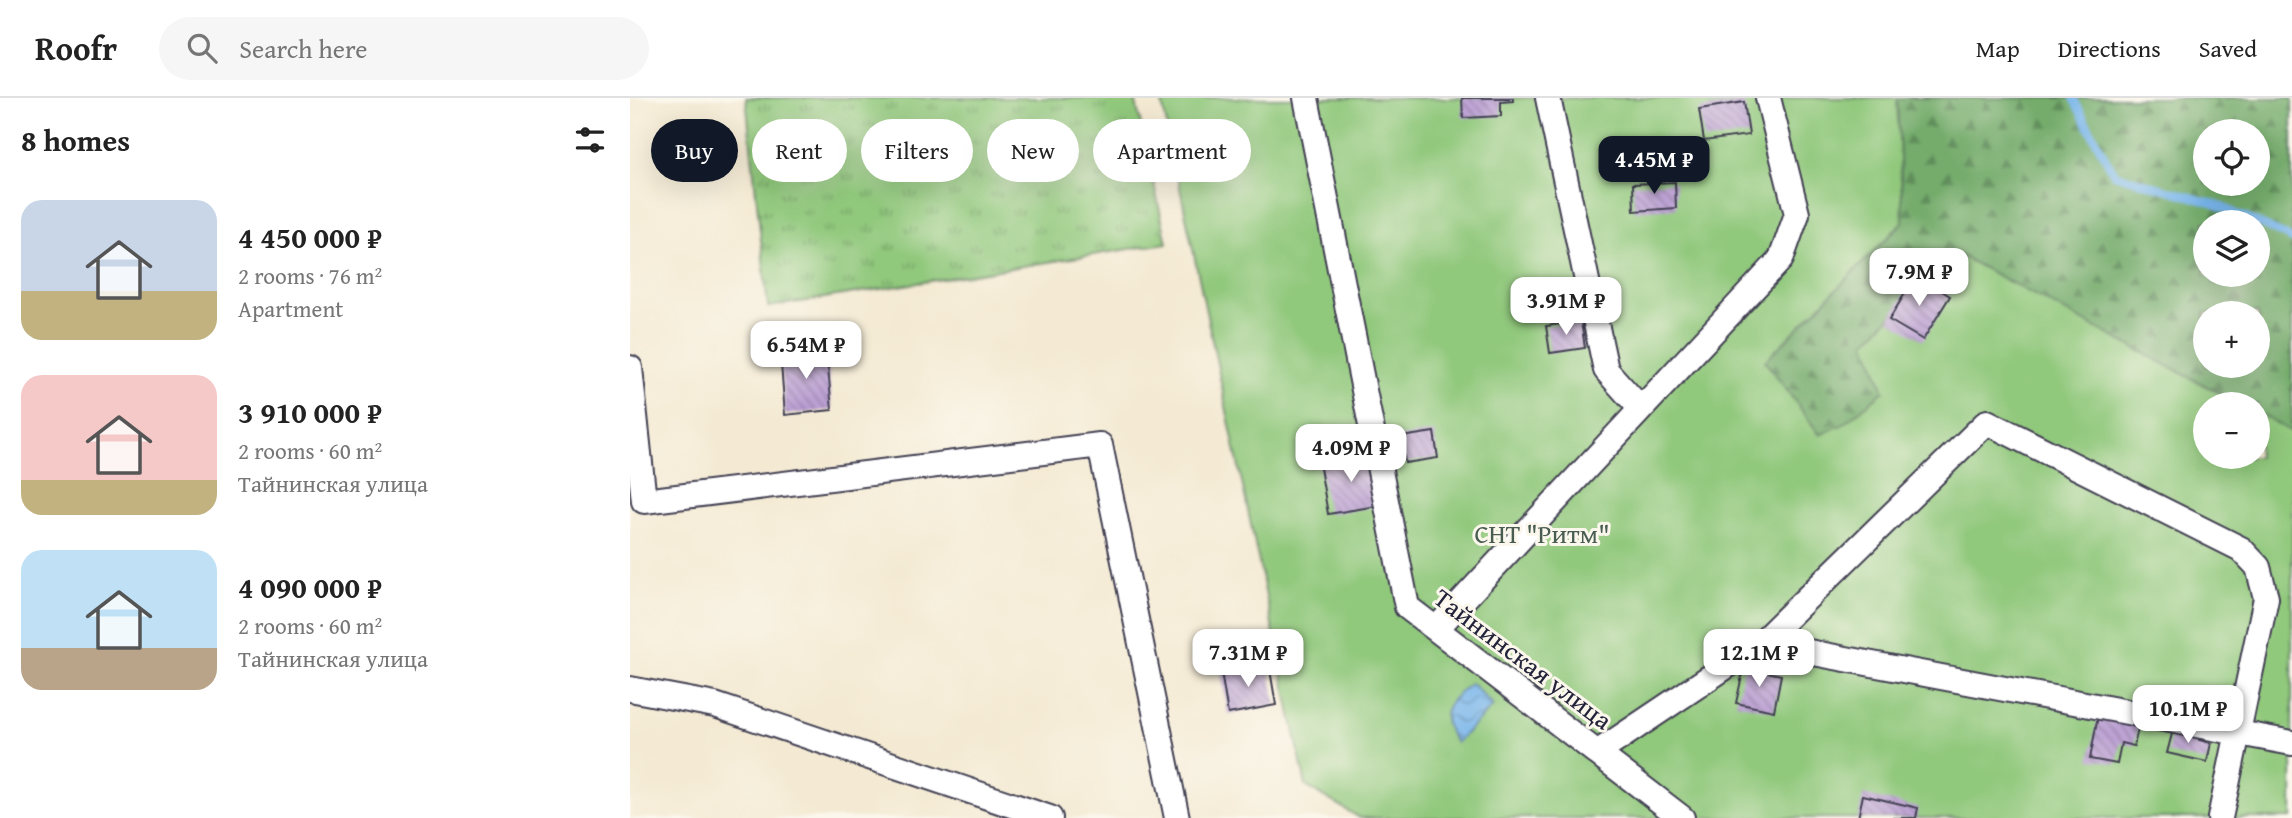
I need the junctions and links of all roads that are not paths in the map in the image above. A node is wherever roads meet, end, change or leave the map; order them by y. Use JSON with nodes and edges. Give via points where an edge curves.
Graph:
{"nodes":[{"id":1,"x":1306,"y":98,"type":"edge"},
{"id":2,"x":1548,"y":98,"type":"edge"},
{"id":3,"x":1768,"y":98,"type":"edge"},
{"id":4,"x":630,"y":368,"type":"edge"},
{"id":5,"x":1641,"y":409,"type":"junction"},
{"id":6,"x":1436,"y":629,"type":"junction"},
{"id":7,"x":1761,"y":643,"type":"junction"},
{"id":8,"x":630,"y":689,"type":"edge"},
{"id":9,"x":2237,"y":733,"type":"junction"},
{"id":10,"x":2292,"y":743,"type":"edge"},
{"id":11,"x":1597,"y":753,"type":"junction"},
{"id":12,"x":1050,"y":818,"type":"edge"},
{"id":13,"x":1177,"y":818,"type":"edge"},
{"id":14,"x":1682,"y":818,"type":"edge"},
{"id":15,"x":2220,"y":818,"type":"edge"}],
"edges":[{"from":1,"to":6,"type":"street","name":"Тайнинская улица","via":[[1407,607]]},
{"from":2,"to":5,"type":"street","via":[[1606,370]]},
{"from":3,"to":5,"type":"street","via":[[1797,214],[1781,259]]},
{"from":4,"to":13,"type":"street","via":[[645,501],[1100,445]]},
{"from":5,"to":6,"type":"street"},
{"from":6,"to":11,"type":"street","name":"Тайнинская улица"},
{"from":7,"to":9,"type":"street"},
{"from":7,"to":9,"type":"street","via":[[1987,422],[2241,549],[2258,566],[2266,598]]},
{"from":7,"to":11,"type":"street"},
{"from":8,"to":12,"type":"street","via":[[715,705]]},
{"from":9,"to":10,"type":"street"},
{"from":9,"to":15,"type":"street"},
{"from":11,"to":14,"type":"street","name":"Тайнинская улица"}]}
